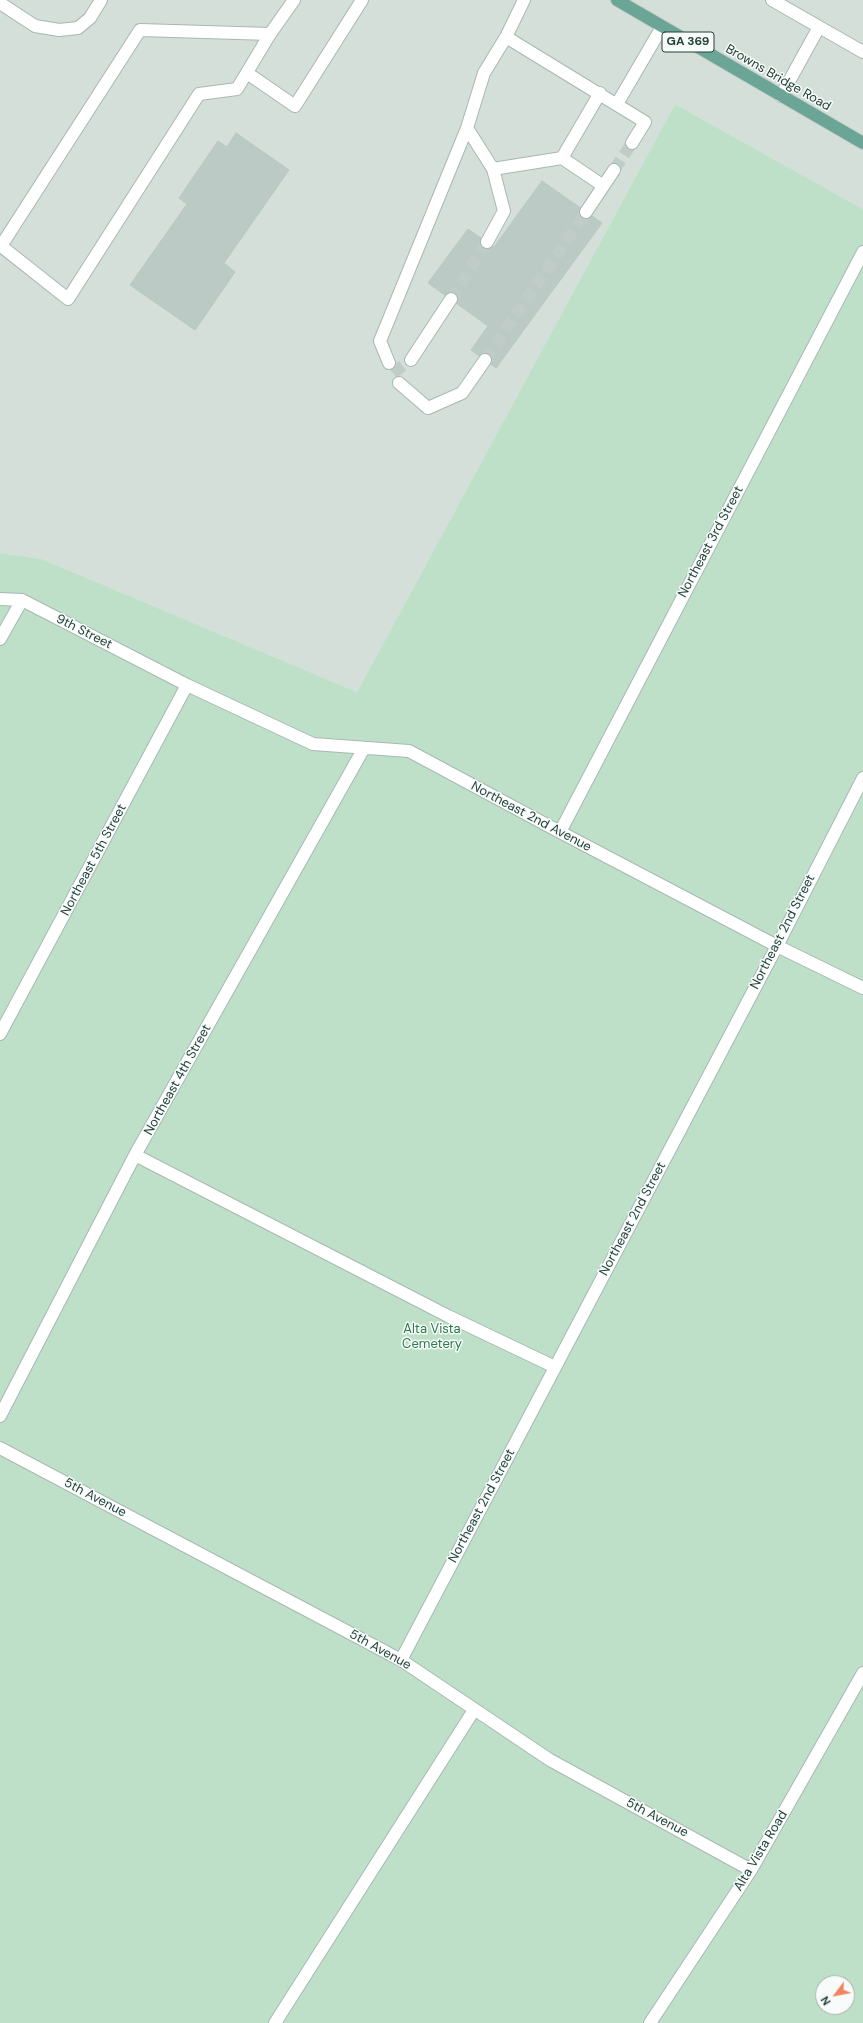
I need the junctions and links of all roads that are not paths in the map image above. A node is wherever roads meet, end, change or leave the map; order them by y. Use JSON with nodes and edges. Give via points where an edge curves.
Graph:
{"nodes":[{"id":1,"x":101,"y":0,"type":"edge"},
{"id":2,"x":294,"y":0,"type":"edge"},
{"id":3,"x":362,"y":0,"type":"edge"},
{"id":4,"x":524,"y":0,"type":"edge"},
{"id":5,"x":617,"y":0,"type":"edge"},
{"id":6,"x":772,"y":0,"type":"edge"},
{"id":7,"x":0,"y":3,"type":"edge"},
{"id":8,"x":662,"y":27,"type":"junction"},
{"id":9,"x":819,"y":27,"type":"junction"},
{"id":10,"x":270,"y":34,"type":"junction"},
{"id":11,"x":506,"y":37,"type":"junction"},
{"id":12,"x":863,"y":52,"type":"edge"},
{"id":13,"x":247,"y":73,"type":"junction"},
{"id":14,"x":600,"y":93,"type":"junction"},
{"id":15,"x":781,"y":96,"type":"junction"},
{"id":16,"x":617,"y":104,"type":"junction"},
{"id":17,"x":467,"y":128,"type":"junction"},
{"id":18,"x":632,"y":143,"type":"tunnel mouth"},
{"id":19,"x":863,"y":143,"type":"edge"},
{"id":20,"x":562,"y":158,"type":"junction"},
{"id":21,"x":493,"y":169,"type":"junction"},
{"id":22,"x":614,"y":170,"type":"tunnel mouth"},
{"id":23,"x":602,"y":185,"type":"junction"},
{"id":24,"x":586,"y":212,"type":"tunnel mouth"},
{"id":25,"x":487,"y":242,"type":"tunnel mouth"},
{"id":26,"x":863,"y":252,"type":"edge"},
{"id":27,"x":451,"y":299,"type":"tunnel mouth"},
{"id":28,"x":411,"y":360,"type":"tunnel mouth"},
{"id":29,"x":485,"y":360,"type":"tunnel mouth"},
{"id":30,"x":390,"y":363,"type":"dead end"},
{"id":31,"x":399,"y":382,"type":"dead end"},
{"id":32,"x":0,"y":599,"type":"edge"},
{"id":33,"x":22,"y":600,"type":"junction"},
{"id":34,"x":0,"y":639,"type":"edge"},
{"id":35,"x":188,"y":686,"type":"junction"},
{"id":36,"x":364,"y":748,"type":"junction"},
{"id":37,"x":863,"y":778,"type":"edge"},
{"id":38,"x":560,"y":832,"type":"junction"},
{"id":39,"x":777,"y":946,"type":"junction"},
{"id":40,"x":863,"y":988,"type":"edge"},
{"id":41,"x":0,"y":1034,"type":"edge"},
{"id":42,"x":135,"y":1155,"type":"junction"},
{"id":43,"x":555,"y":1367,"type":"junction"},
{"id":44,"x":0,"y":1416,"type":"edge"},
{"id":45,"x":0,"y":1448,"type":"edge"},
{"id":46,"x":401,"y":1660,"type":"junction"},
{"id":47,"x":863,"y":1673,"type":"edge"},
{"id":48,"x":474,"y":1710,"type":"junction"},
{"id":49,"x":751,"y":1870,"type":"junction"},
{"id":50,"x":275,"y":2023,"type":"edge"},
{"id":51,"x":650,"y":2023,"type":"edge"}],
"edges":[{"from":1,"to":7,"type":"street","via":[[90,18],[78,28],[59,30],[35,26]]},
{"from":2,"to":10,"type":"street"},
{"from":3,"to":13,"type":"street","via":[[295,106]]},
{"from":4,"to":11,"type":"street"},
{"from":5,"to":8,"type":"main road","name":"Browns Bridge Road","number":"GA 369"},
{"from":6,"to":9,"type":"street"},
{"from":8,"to":15,"type":"main road","name":"Browns Bridge Road","number":"GA 369"},
{"from":8,"to":16,"type":"street"},
{"from":9,"to":12,"type":"street"},
{"from":9,"to":15,"type":"street"},
{"from":10,"to":13,"type":"street"},
{"from":10,"to":13,"type":"street","via":[[140,30],[1,246],[68,299],[199,94],[237,89]]},
{"from":11,"to":14,"type":"street"},
{"from":11,"to":17,"type":"street","via":[[484,73]]},
{"from":14,"to":16,"type":"street"},
{"from":14,"to":20,"type":"street"},
{"from":15,"to":19,"type":"main road","name":"Browns Bridge Road","number":"GA 369"},
{"from":16,"to":18,"type":"street","via":[[645,122]]},
{"from":17,"to":21,"type":"street"},
{"from":17,"to":30,"type":"street","via":[[380,341]]},
{"from":20,"to":21,"type":"street"},
{"from":20,"to":23,"type":"street"},
{"from":21,"to":25,"type":"street","via":[[504,211]]},
{"from":22,"to":23,"type":"street"},
{"from":23,"to":24,"type":"street"},
{"from":26,"to":38,"type":"street","name":"Northeast 3rd Street"},
{"from":27,"to":28,"type":"street"},
{"from":29,"to":31,"type":"street","via":[[462,393],[428,408]]},
{"from":32,"to":33,"type":"street"},
{"from":33,"to":34,"type":"street"},
{"from":33,"to":35,"type":"street","name":"9th Street"},
{"from":35,"to":36,"type":"street","name":"Northeast 2nd Avenue","via":[[312,744]]},
{"from":35,"to":41,"type":"street","name":"Northeast 5th Street"},
{"from":36,"to":38,"type":"street","name":"Northeast 2nd Avenue","via":[[409,751]]},
{"from":36,"to":42,"type":"street","name":"Northeast 4th Street"},
{"from":37,"to":39,"type":"street","name":"Northeast 2nd Street"},
{"from":38,"to":39,"type":"street","name":"Northeast 2nd Avenue"},
{"from":39,"to":40,"type":"street","name":"Northeast 2nd Avenue"},
{"from":39,"to":43,"type":"street","name":"Northeast 2nd Street"},
{"from":42,"to":43,"type":"street","via":[[448,1316]]},
{"from":42,"to":44,"type":"street","name":"Northeast 4th Street"},
{"from":43,"to":46,"type":"street","name":"Northeast 2nd Street"},
{"from":45,"to":46,"type":"street","name":"5th Avenue"},
{"from":46,"to":48,"type":"street","name":"5th Avenue"},
{"from":47,"to":49,"type":"street","name":"Alta Vista Road"},
{"from":48,"to":49,"type":"street","name":"5th Avenue","via":[[550,1760]]},
{"from":48,"to":50,"type":"street"},
{"from":49,"to":51,"type":"street","name":"Alta Vista Road"}]}
